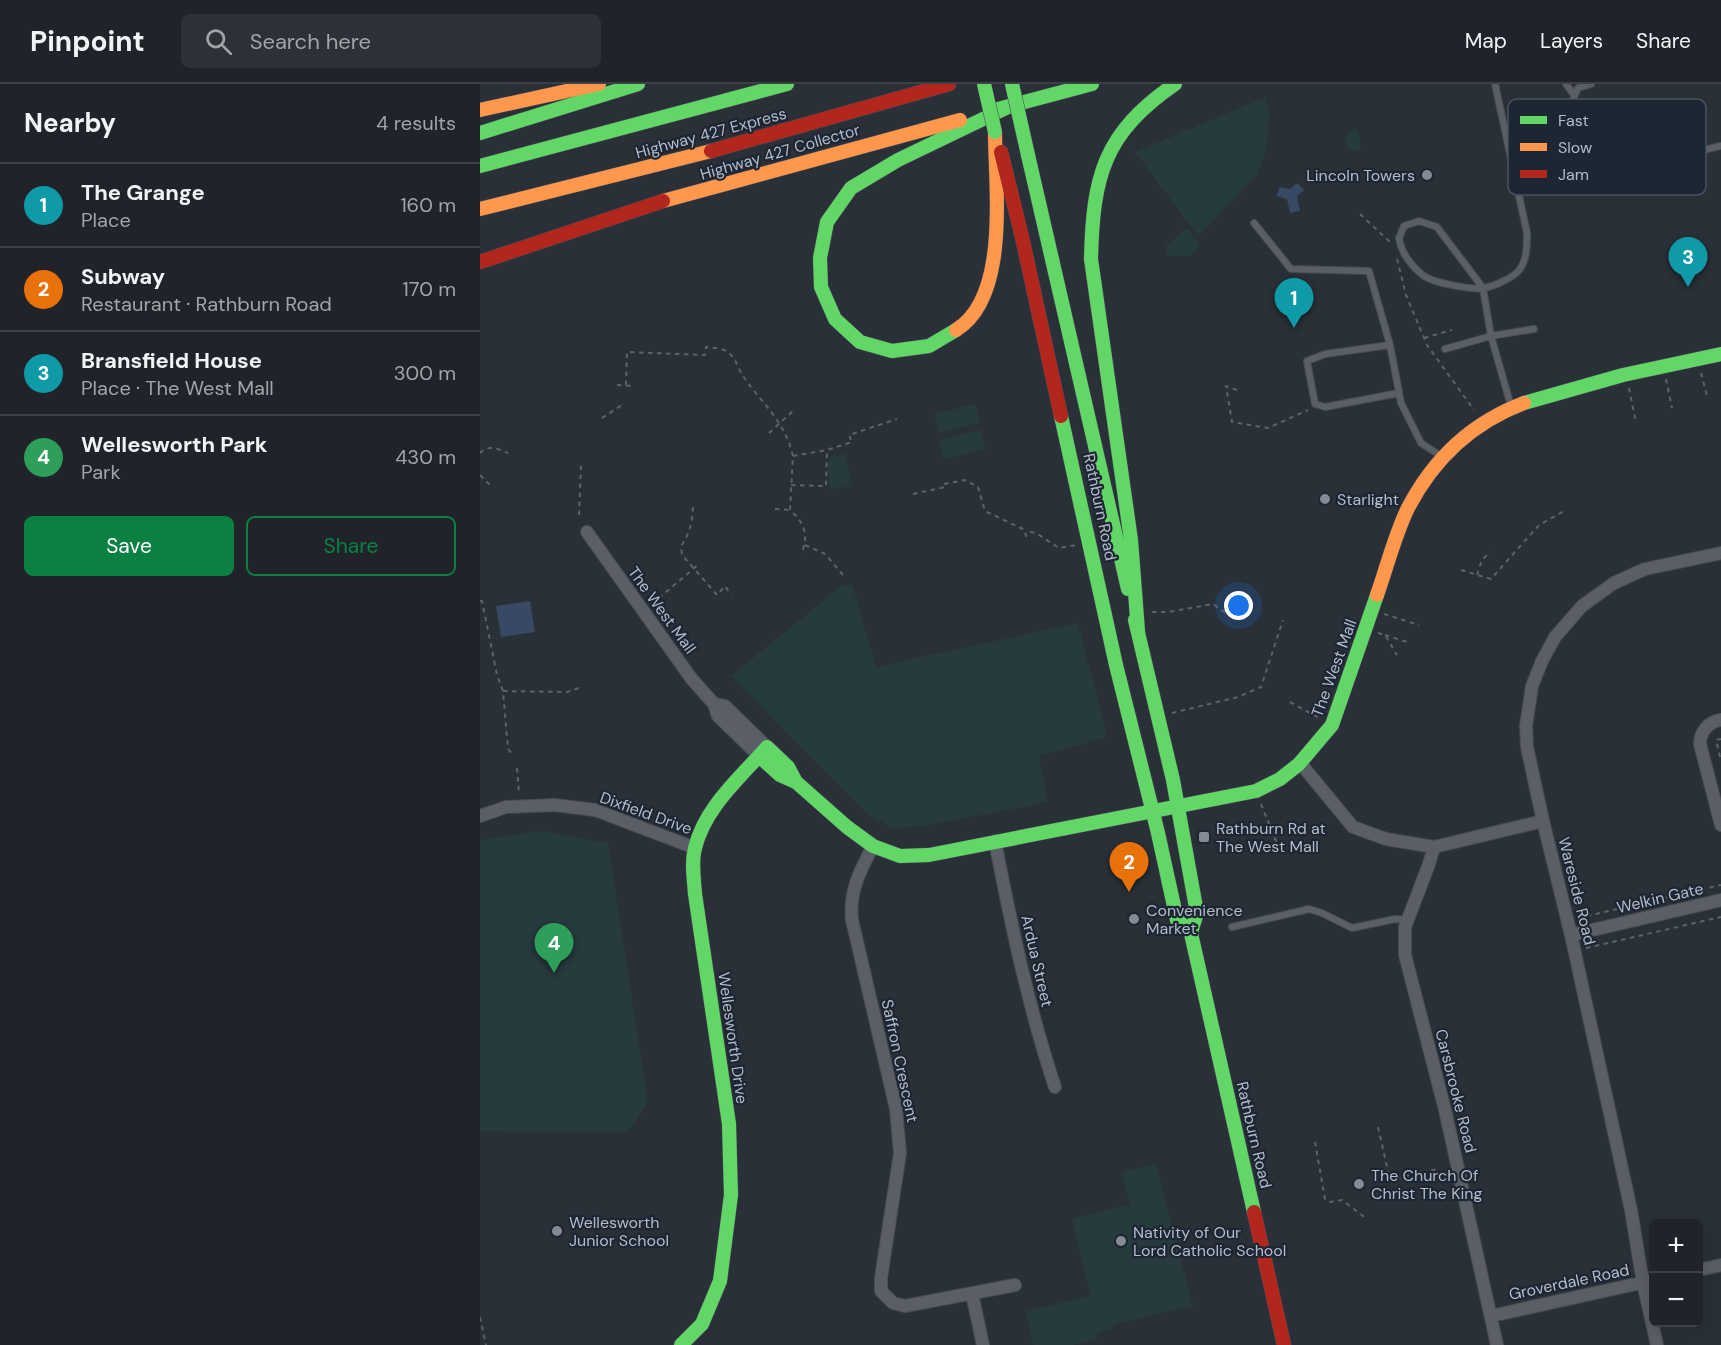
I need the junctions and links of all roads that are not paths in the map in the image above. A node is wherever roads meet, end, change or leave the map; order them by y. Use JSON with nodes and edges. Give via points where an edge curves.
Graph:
{"nodes":[{"id":1,"x":599,"y":84,"type":"edge"},
{"id":2,"x":638,"y":84,"type":"edge"},
{"id":3,"x":787,"y":84,"type":"edge"},
{"id":4,"x":949,"y":84,"type":"edge"},
{"id":5,"x":984,"y":84,"type":"edge"},
{"id":6,"x":1012,"y":84,"type":"edge"},
{"id":7,"x":1092,"y":84,"type":"edge"},
{"id":8,"x":1175,"y":84,"type":"edge"},
{"id":9,"x":1495,"y":84,"type":"edge"},
{"id":10,"x":1566,"y":84,"type":"edge"},
{"id":11,"x":1591,"y":84,"type":"edge"},
{"id":12,"x":1574,"y":95,"type":"junction"},
{"id":13,"x":1573,"y":99,"type":"edge"},
{"id":14,"x":1008,"y":106,"type":"junction"},
{"id":15,"x":480,"y":110,"type":"edge"},
{"id":16,"x":480,"y":133,"type":"edge"},
{"id":17,"x":1508,"y":143,"type":"edge"},
{"id":18,"x":1721,"y":146,"type":"edge"},
{"id":19,"x":1706,"y":150,"type":"edge"},
{"id":20,"x":999,"y":162,"type":"junction"},
{"id":21,"x":480,"y":166,"type":"edge"},
{"id":22,"x":1519,"y":195,"type":"edge"},
{"id":23,"x":661,"y":202,"type":"junction"},
{"id":24,"x":480,"y":209,"type":"edge"},
{"id":25,"x":1254,"y":223,"type":"dead end"},
{"id":26,"x":480,"y":249,"type":"edge"},
{"id":27,"x":480,"y":262,"type":"edge"},
{"id":28,"x":1483,"y":288,"type":"junction"},
{"id":29,"x":1534,"y":328,"type":"dead end"},
{"id":30,"x":1491,"y":336,"type":"junction"},
{"id":31,"x":1390,"y":345,"type":"junction"},
{"id":32,"x":1445,"y":349,"type":"dead end"},
{"id":33,"x":1721,"y":354,"type":"edge"},
{"id":34,"x":1399,"y":393,"type":"junction"},
{"id":35,"x":1511,"y":406,"type":"junction"},
{"id":36,"x":1442,"y":457,"type":"junction"},
{"id":37,"x":587,"y":532,"type":"dead end"},
{"id":38,"x":1721,"y":553,"type":"edge"},
{"id":39,"x":1138,"y":631,"type":"junction"},
{"id":40,"x":1721,"y":720,"type":"edge"},
{"id":41,"x":763,"y":752,"type":"junction"},
{"id":42,"x":1301,"y":764,"type":"junction"},
{"id":43,"x":1178,"y":806,"type":"junction"},
{"id":44,"x":1153,"y":811,"type":"junction"},
{"id":45,"x":480,"y":816,"type":"edge"},
{"id":46,"x":1543,"y":821,"type":"junction"},
{"id":47,"x":1721,"y":825,"type":"edge"},
{"id":48,"x":995,"y":841,"type":"junction"},
{"id":49,"x":873,"y":846,"type":"junction"},
{"id":50,"x":1434,"y":847,"type":"junction"},
{"id":51,"x":695,"y":848,"type":"junction"},
{"id":52,"x":1721,"y":900,"type":"edge"},
{"id":53,"x":1407,"y":920,"type":"junction"},
{"id":54,"x":1232,"y":927,"type":"dead end"},
{"id":55,"x":1191,"y":932,"type":"junction"},
{"id":56,"x":1572,"y":935,"type":"junction"},
{"id":57,"x":1055,"y":1087,"type":"dead end"},
{"id":58,"x":1721,"y":1265,"type":"edge"},
{"id":59,"x":1703,"y":1269,"type":"edge"},
{"id":60,"x":1648,"y":1282,"type":"edge"},
{"id":61,"x":1015,"y":1285,"type":"dead end"},
{"id":62,"x":972,"y":1294,"type":"junction"},
{"id":63,"x":1491,"y":1316,"type":"junction"},
{"id":64,"x":690,"y":1342,"type":"edge"},
{"id":65,"x":983,"y":1345,"type":"edge"},
{"id":66,"x":1284,"y":1345,"type":"edge"},
{"id":67,"x":1497,"y":1345,"type":"edge"},
{"id":68,"x":1657,"y":1345,"type":"edge"}],
"edges":[{"from":1,"to":15,"type":"main road"},
{"from":2,"to":16,"type":"main road"},
{"from":3,"to":21,"type":"main road","name":"Highway 427 Express"},
{"from":4,"to":24,"type":"main road","name":"Highway 427 Express","via":[[690,157]]},
{"from":5,"to":20,"type":"main road","bridge":true},
{"from":6,"to":39,"type":"main road","name":"Rathburn Road","bridge":true},
{"from":7,"to":14,"type":"main road","name":"Highway 427 Collector"},
{"from":8,"to":39,"type":"main road","via":[[1141,108],[1119,134],[1104,162],[1091,224],[1091,259],[1131,540]]},
{"from":9,"to":17,"type":"lane"},
{"from":10,"to":12,"type":"lane"},
{"from":11,"to":12,"type":"lane","via":[[1578,88]]},
{"from":12,"to":13,"type":"lane"},
{"from":14,"to":20,"type":"main road","via":[[898,160],[851,188],[826,222],[820,258],[821,287],[836,320],[860,342],[892,351],[929,346],[962,326],[978,306],[995,258]]},
{"from":14,"to":23,"type":"main road","name":"Highway 427 Collector"},
{"from":18,"to":19,"type":"lane"},
{"from":20,"to":44,"type":"main road","name":"Rathburn Road"},
{"from":22,"to":28,"type":"lane","via":[[1527,243],[1524,260],[1509,279]]},
{"from":23,"to":26,"type":"main road"},
{"from":23,"to":27,"type":"main road","name":"Highway 427 Collector"},
{"from":25,"to":31,"type":"lane","via":[[1291,269],[1369,271]]},
{"from":28,"to":28,"type":"lane","via":[[1424,276],[1400,247],[1402,228],[1419,221],[1437,227]]},
{"from":28,"to":30,"type":"lane"},
{"from":29,"to":30,"type":"lane"},
{"from":30,"to":32,"type":"lane"},
{"from":30,"to":35,"type":"lane"},
{"from":31,"to":34,"type":"lane"},
{"from":31,"to":34,"type":"lane","via":[[1325,354],[1307,362],[1315,404],[1325,407]]},
{"from":33,"to":35,"type":"main road","name":"The West Mall","via":[[1627,374]]},
{"from":34,"to":36,"type":"lane","via":[[1421,443]]},
{"from":35,"to":36,"type":"main road","name":"The West Mall","via":[[1482,421]]},
{"from":36,"to":42,"type":"main road","name":"The West Mall","via":[[1407,510],[1332,725]]},
{"from":37,"to":41,"type":"street","name":"The West Mall","via":[[691,678],[714,704],[725,706]]},
{"from":38,"to":46,"type":"street","name":"Wareside Road","via":[[1645,569],[1614,583],[1582,606],[1555,637],[1532,686],[1526,726]]},
{"from":39,"to":43,"type":"main road","name":"Rathburn Road"},
{"from":40,"to":47,"type":"street","via":[[1708,726],[1701,734],[1700,744]]},
{"from":41,"to":49,"type":"main road","name":"The West Mall","via":[[788,766],[796,782]]},
{"from":41,"to":51,"type":"main road","name":"Wellesworth Drive","via":[[717,802]]},
{"from":42,"to":43,"type":"main road","name":"The West Mall","via":[[1256,791]]},
{"from":42,"to":50,"type":"street","via":[[1353,827],[1386,839]]},
{"from":43,"to":44,"type":"main road","name":"The West Mall"},
{"from":43,"to":55,"type":"main road","name":"Rathburn Road","via":[[1197,913]]},
{"from":44,"to":48,"type":"main road","name":"The West Mall"},
{"from":44,"to":55,"type":"main road","name":"Rathburn Road","via":[[1177,920]]},
{"from":45,"to":51,"type":"street","name":"Dixfield Drive","via":[[506,807],[555,805],[595,810]]},
{"from":46,"to":50,"type":"street"},
{"from":46,"to":56,"type":"street","name":"Wareside Road"},
{"from":48,"to":49,"type":"main road","name":"The West Mall","via":[[915,856],[887,853]]},
{"from":48,"to":57,"type":"street","name":"Ardua Street","via":[[1015,944]]},
{"from":49,"to":62,"type":"street","name":"Saffron Crescent","via":[[856,880],[851,905],[896,1109],[900,1153],[881,1291],[893,1303],[904,1306]]},
{"from":50,"to":53,"type":"street","name":"Carsbrooke Road"},
{"from":51,"to":64,"type":"main road","name":"Wellesworth Drive","via":[[695,894],[729,1124],[730,1195],[720,1281],[706,1318]]},
{"from":52,"to":56,"type":"street","name":"Welkin Gate"},
{"from":53,"to":54,"type":"lane","via":[[1352,928],[1309,909]]},
{"from":53,"to":63,"type":"street","name":"Carsbrooke Road","via":[[1406,955]]},
{"from":55,"to":66,"type":"main road","name":"Rathburn Road"},
{"from":56,"to":60,"type":"street","name":"Wareside Road"},
{"from":58,"to":59,"type":"street"},
{"from":60,"to":63,"type":"street","name":"Groverdale Road"},
{"from":60,"to":68,"type":"street","name":"Wareside Road"},
{"from":61,"to":62,"type":"street","name":"Saffron Crescent"},
{"from":62,"to":65,"type":"street"},
{"from":63,"to":67,"type":"street","name":"Carsbrooke Road"}]}
